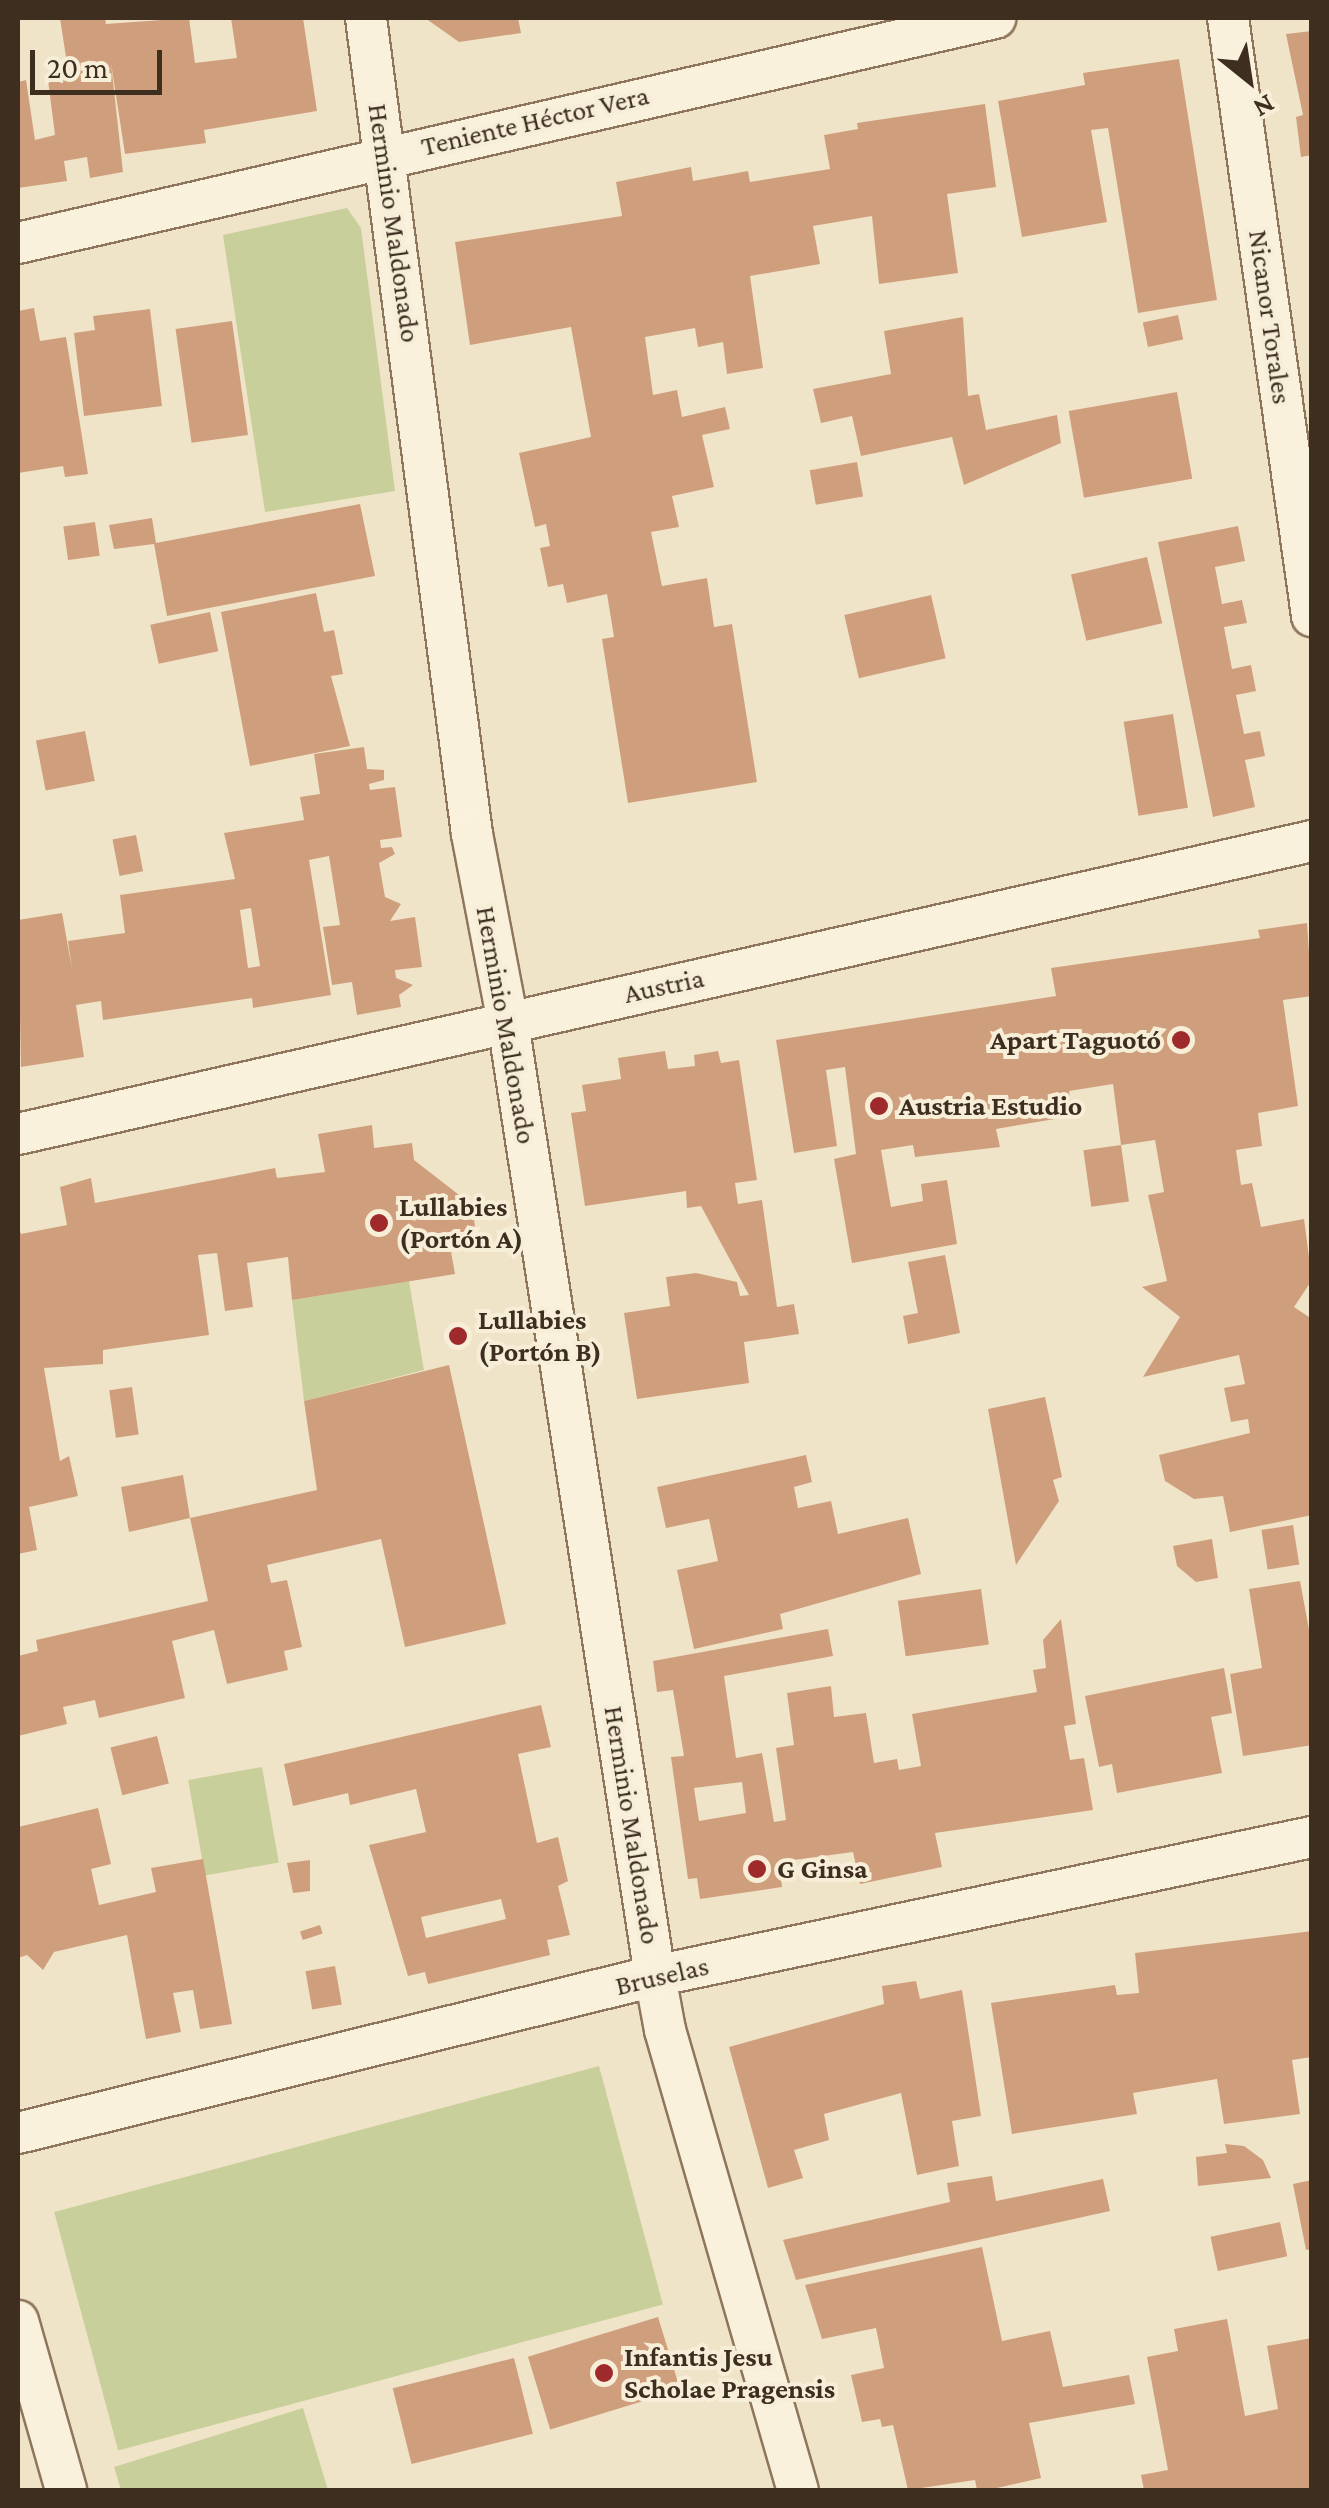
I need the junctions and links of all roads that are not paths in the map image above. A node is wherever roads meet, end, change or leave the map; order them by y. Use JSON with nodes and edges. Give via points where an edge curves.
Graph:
{"nodes":[{"id":1,"x":366,"y":18,"type":"edge"},
{"id":2,"x":994,"y":18,"type":"edge"},
{"id":3,"x":1228,"y":18,"type":"edge"},
{"id":4,"x":386,"y":155,"type":"junction"},
{"id":5,"x":18,"y":243,"type":"edge"},
{"id":6,"x":1312,"y":616,"type":"edge"},
{"id":7,"x":1312,"y":842,"type":"edge"},
{"id":8,"x":508,"y":1023,"type":"junction"},
{"id":9,"x":18,"y":1134,"type":"edge"},
{"id":10,"x":1312,"y":1837,"type":"edge"},
{"id":11,"x":655,"y":1976,"type":"junction"},
{"id":12,"x":18,"y":2133,"type":"edge"},
{"id":13,"x":18,"y":2321,"type":"edge"},
{"id":14,"x":66,"y":2490,"type":"edge"},
{"id":15,"x":798,"y":2490,"type":"edge"}],
"edges":[{"from":1,"to":4,"type":"street","name":"Herminio Maldonado"},
{"from":2,"to":4,"type":"street","name":"Teniente Héctor Vera"},
{"from":3,"to":6,"type":"street","name":"Nicanor Torales"},
{"from":4,"to":5,"type":"street","name":"Teniente Héctor Vera"},
{"from":4,"to":8,"type":"street","name":"Herminio Maldonado","via":[[472,834]]},
{"from":7,"to":8,"type":"street","name":"Austria"},
{"from":8,"to":9,"type":"street","name":"Austria"},
{"from":8,"to":11,"type":"street","name":"Herminio Maldonado"},
{"from":10,"to":11,"type":"street","name":"Bruselas"},
{"from":11,"to":12,"type":"street","name":"Bruselas"},
{"from":11,"to":15,"type":"street","name":"Herminio Maldonado"},
{"from":13,"to":14,"type":"street"}]}
